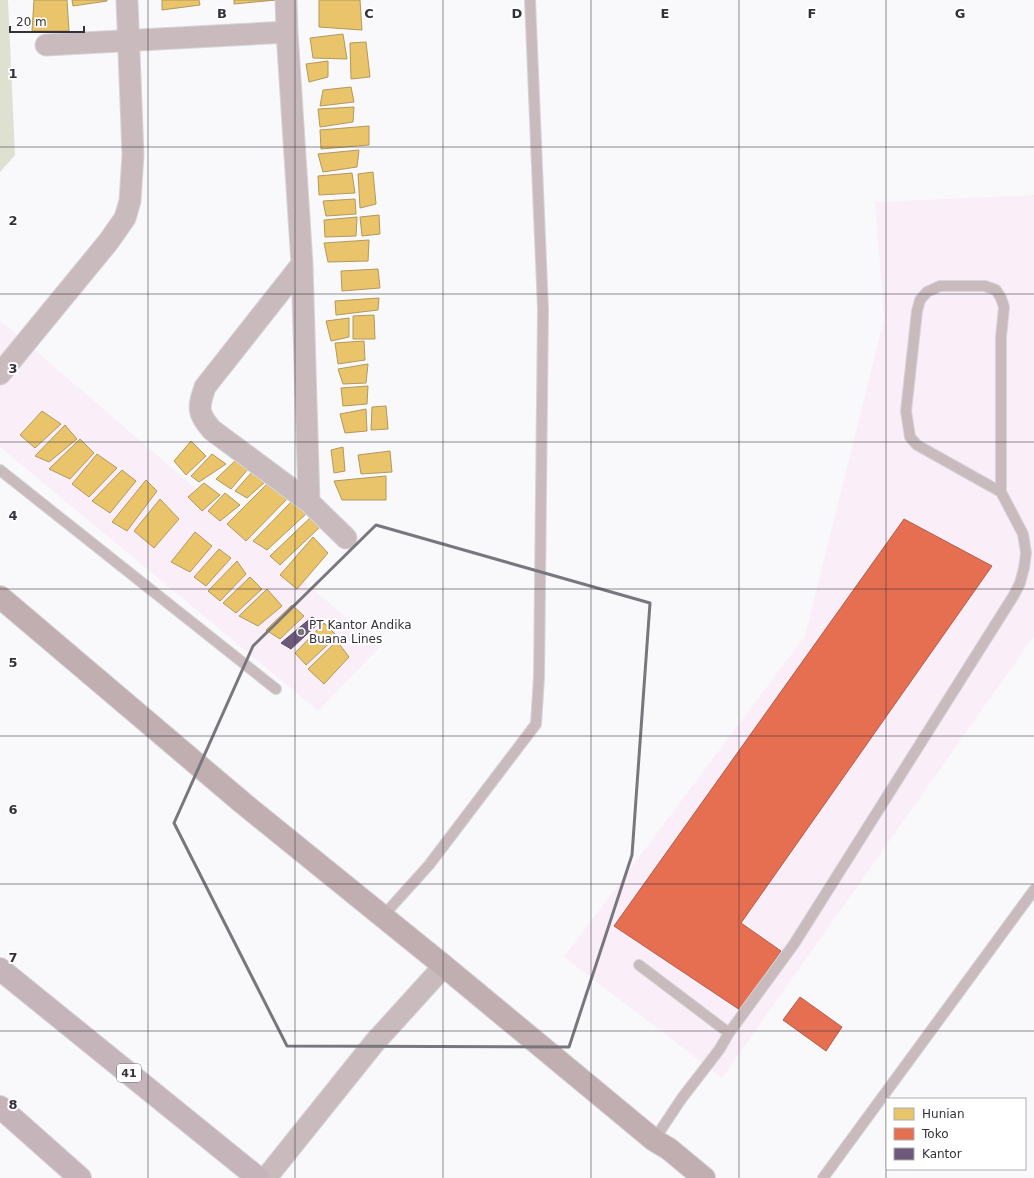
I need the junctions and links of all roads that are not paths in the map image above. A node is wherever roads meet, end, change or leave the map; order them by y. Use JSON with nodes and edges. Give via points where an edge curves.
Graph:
{"nodes":[{"id":1,"x":127,"y":0,"type":"edge"},
{"id":2,"x":286,"y":0,"type":"edge"},
{"id":3,"x":530,"y":0,"type":"edge"},
{"id":4,"x":287,"y":32,"type":"junction"},
{"id":5,"x":128,"y":39,"type":"junction"},
{"id":6,"x":46,"y":45,"type":"dead end"},
{"id":7,"x":302,"y":264,"type":"junction"},
{"id":8,"x":0,"y":374,"type":"edge"},
{"id":9,"x":0,"y":470,"type":"edge"},
{"id":10,"x":1001,"y":492,"type":"junction"},
{"id":11,"x":309,"y":502,"type":"junction"},
{"id":12,"x":346,"y":538,"type":"dead end"},
{"id":13,"x":0,"y":597,"type":"edge"},
{"id":14,"x":276,"y":689,"type":"dead end"},
{"id":15,"x":1034,"y":890,"type":"edge"},
{"id":16,"x":383,"y":916,"type":"junction"},
{"id":17,"x":639,"y":965,"type":"dead end"},
{"id":18,"x":444,"y":966,"type":"junction"},
{"id":19,"x":0,"y":969,"type":"edge"},
{"id":20,"x":729,"y":1032,"type":"junction"},
{"id":21,"x":0,"y":1107,"type":"edge"},
{"id":22,"x":654,"y":1140,"type":"junction"},
{"id":23,"x":80,"y":1178,"type":"edge"},
{"id":24,"x":258,"y":1178,"type":"edge"},
{"id":25,"x":266,"y":1178,"type":"edge"},
{"id":26,"x":704,"y":1178,"type":"edge"},
{"id":27,"x":823,"y":1178,"type":"edge"}],
"edges":[{"from":1,"to":5,"type":"street"},
{"from":2,"to":4,"type":"street"},
{"from":3,"to":16,"type":"lane","via":[[544,309],[539,677],[536,724],[429,865]]},
{"from":4,"to":5,"type":"street"},
{"from":4,"to":7,"type":"street"},
{"from":5,"to":6,"type":"street"},
{"from":5,"to":8,"type":"street","via":[[133,155],[130,201],[125,218],[110,241]]},
{"from":7,"to":11,"type":"street"},
{"from":7,"to":11,"type":"street","via":[[205,387],[200,410],[204,421],[212,430]]},
{"from":9,"to":14,"type":"lane"},
{"from":10,"to":10,"type":"lane","via":[[917,445],[910,437],[906,411],[917,311],[920,300],[927,292],[940,286],[985,286],[996,290],[1004,307],[1001,337]]},
{"from":10,"to":20,"type":"lane","via":[[1023,534],[1026,554],[1020,583],[1014,595],[794,944]]},
{"from":11,"to":12,"type":"street"},
{"from":13,"to":16,"type":"street","via":[[244,804]]},
{"from":15,"to":27,"type":"lane"},
{"from":16,"to":18,"type":"street"},
{"from":17,"to":20,"type":"lane"},
{"from":18,"to":22,"type":"street"},
{"from":18,"to":25,"type":"street","via":[[375,1042]]},
{"from":19,"to":24,"type":"highway","number":"41"},
{"from":20,"to":22,"type":"lane","via":[[719,1050]]},
{"from":21,"to":23,"type":"highway"},
{"from":22,"to":26,"type":"street"}]}
